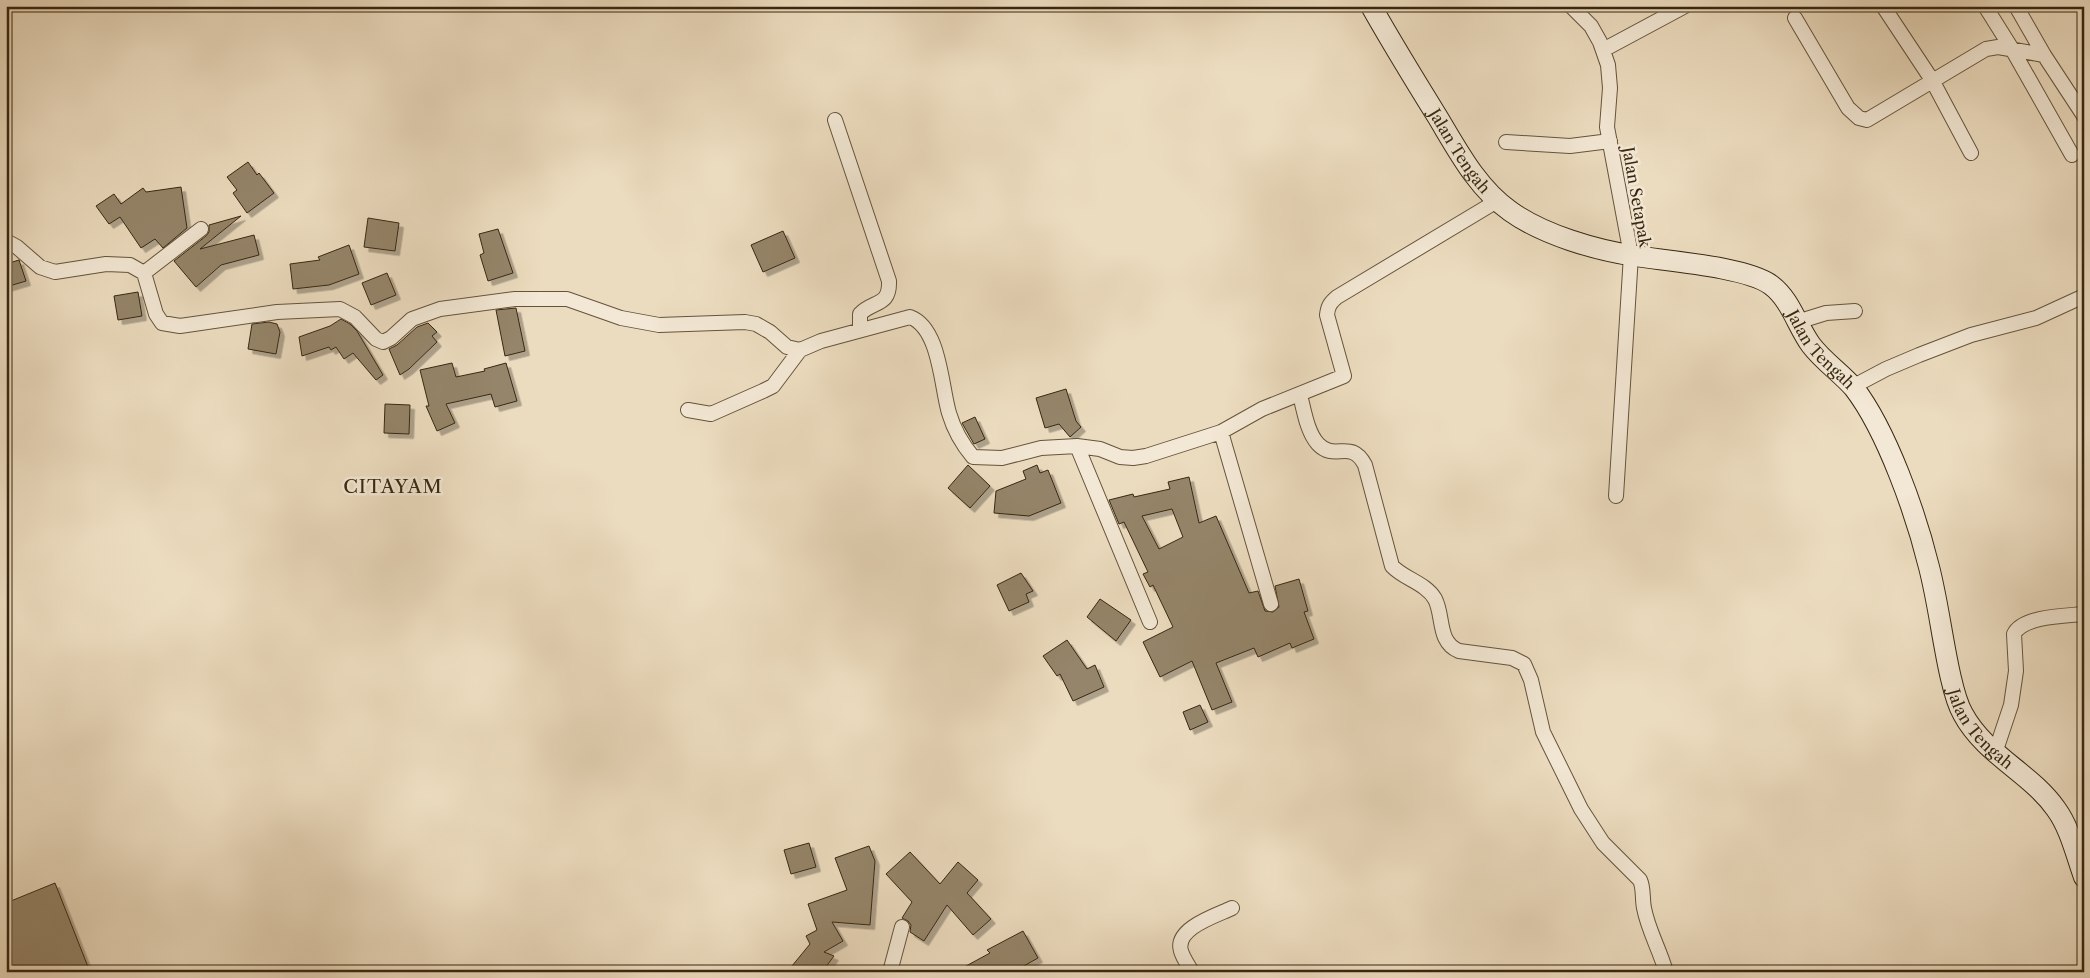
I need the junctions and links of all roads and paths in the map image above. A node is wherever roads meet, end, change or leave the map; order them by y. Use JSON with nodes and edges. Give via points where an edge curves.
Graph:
{"nodes":[{"id":1,"x":1371,"y":6,"type":"edge"},
{"id":2,"x":1571,"y":6,"type":"edge"},
{"id":3,"x":1685,"y":6,"type":"edge"},
{"id":4,"x":1883,"y":6,"type":"edge"},
{"id":5,"x":1985,"y":6,"type":"edge"},
{"id":6,"x":2016,"y":6,"type":"edge"},
{"id":7,"x":1795,"y":18,"type":"dead end"},
{"id":8,"x":2012,"y":49,"type":"junction"},
{"id":9,"x":1603,"y":50,"type":"junction"},
{"id":10,"x":2044,"y":55,"type":"junction"},
{"id":11,"x":1932,"y":80,"type":"junction"},
{"id":12,"x":2084,"y":116,"type":"edge"},
{"id":13,"x":835,"y":120,"type":"dead end"},
{"id":14,"x":1610,"y":141,"type":"junction"},
{"id":15,"x":1506,"y":142,"type":"dead end"},
{"id":16,"x":1972,"y":153,"type":"dead end"},
{"id":17,"x":2072,"y":156,"type":"dead end"},
{"id":18,"x":1497,"y":201,"type":"junction"},
{"id":19,"x":201,"y":229,"type":"dead end"},
{"id":20,"x":6,"y":241,"type":"edge"},
{"id":21,"x":1631,"y":256,"type":"junction"},
{"id":22,"x":144,"y":273,"type":"junction"},
{"id":23,"x":2084,"y":296,"type":"edge"},
{"id":24,"x":1855,"y":311,"type":"dead end"},
{"id":25,"x":1797,"y":322,"type":"junction"},
{"id":26,"x":860,"y":329,"type":"junction"},
{"id":27,"x":800,"y":350,"type":"junction"},
{"id":28,"x":1852,"y":387,"type":"junction"},
{"id":29,"x":1300,"y":395,"type":"junction"},
{"id":30,"x":688,"y":410,"type":"dead end"},
{"id":31,"x":1220,"y":432,"type":"junction"},
{"id":32,"x":1077,"y":446,"type":"junction"},
{"id":33,"x":1616,"y":496,"type":"dead end"},
{"id":34,"x":1270,"y":604,"type":"dead end"},
{"id":35,"x":2084,"y":614,"type":"edge"},
{"id":36,"x":1150,"y":622,"type":"dead end"},
{"id":37,"x":1995,"y":753,"type":"junction"},
{"id":38,"x":2084,"y":877,"type":"edge"},
{"id":39,"x":1232,"y":908,"type":"dead end"},
{"id":40,"x":902,"y":927,"type":"dead end"},
{"id":41,"x":890,"y":972,"type":"edge"},
{"id":42,"x":1192,"y":972,"type":"edge"},
{"id":43,"x":1666,"y":972,"type":"edge"}],
"edges":[{"from":1,"to":18,"type":"main road","name":"Jalan Tengah","via":[[1466,162]]},
{"from":2,"to":9,"type":"street","name":"Jalan Setapak","via":[[1591,26]]},
{"from":3,"to":9,"type":"street"},
{"from":4,"to":11,"type":"street"},
{"from":5,"to":8,"type":"street"},
{"from":6,"to":10,"type":"street"},
{"from":7,"to":11,"type":"street","via":[[1848,108],[1859,118],[1866,120],[1874,116]]},
{"from":8,"to":10,"type":"street"},
{"from":8,"to":11,"type":"street","via":[[1986,49]]},
{"from":8,"to":17,"type":"street"},
{"from":9,"to":14,"type":"street","name":"Jalan Setapak","via":[[1610,88],[1607,128]]},
{"from":10,"to":12,"type":"street"},
{"from":11,"to":16,"type":"street"},
{"from":13,"to":26,"type":"street","via":[[889,281],[889,292],[884,300],[860,314]]},
{"from":14,"to":15,"type":"street","via":[[1570,146]]},
{"from":14,"to":21,"type":"street","name":"Jalan Setapak"},
{"from":18,"to":21,"type":"main road","name":"Jalan Tengah","via":[[1544,230]]},
{"from":18,"to":29,"type":"street","via":[[1331,302],[1326,315],[1344,376]]},
{"from":19,"to":22,"type":"street"},
{"from":20,"to":22,"type":"street","via":[[40,267],[55,272],[106,264],[130,265]]},
{"from":21,"to":25,"type":"main road","name":"Jalan Tengah","via":[[1758,278],[1771,285],[1783,298]]},
{"from":21,"to":33,"type":"street","name":"Jalan Setapak"},
{"from":22,"to":27,"type":"street","via":[[156,314],[162,323],[180,326],[277,312],[340,309],[355,317],[383,342],[412,319],[440,309],[515,299],[567,299],[621,318],[659,325],[756,324],[787,346]]},
{"from":23,"to":28,"type":"street","via":[[2036,318],[1971,335],[1919,355]]},
{"from":24,"to":25,"type":"street","via":[[1826,313]]},
{"from":25,"to":28,"type":"main road","name":"Jalan Tengah","via":[[1820,357]]},
{"from":26,"to":27,"type":"street"},
{"from":26,"to":32,"type":"street","via":[[910,317],[923,325],[937,360],[949,414],[961,444],[973,457],[1002,458],[1041,448]]},
{"from":27,"to":30,"type":"street","via":[[773,386],[711,414]]},
{"from":28,"to":37,"type":"main road","name":"Jalan Tengah","via":[[1883,438],[1929,566],[1962,713]]},
{"from":29,"to":31,"type":"street","via":[[1262,409]]},
{"from":29,"to":43,"type":"street","via":[[1318,443],[1333,452],[1355,451],[1361,456],[1392,566],[1429,590],[1437,602],[1444,634],[1452,646],[1459,651],[1512,658],[1524,664],[1543,732],[1580,809],[1602,843],[1640,880],[1649,927]]},
{"from":31,"to":32,"type":"street","via":[[1133,458],[1089,446]]},
{"from":31,"to":34,"type":"street"},
{"from":32,"to":36,"type":"street"},
{"from":35,"to":37,"type":"street","via":[[2032,621],[2017,629],[2014,634],[2016,672],[2011,705]]},
{"from":37,"to":38,"type":"main road","name":"Jalan Tengah","via":[[2058,811]]},
{"from":39,"to":42,"type":"street","via":[[1192,926],[1186,933],[1180,949]]},
{"from":40,"to":41,"type":"street"}]}
